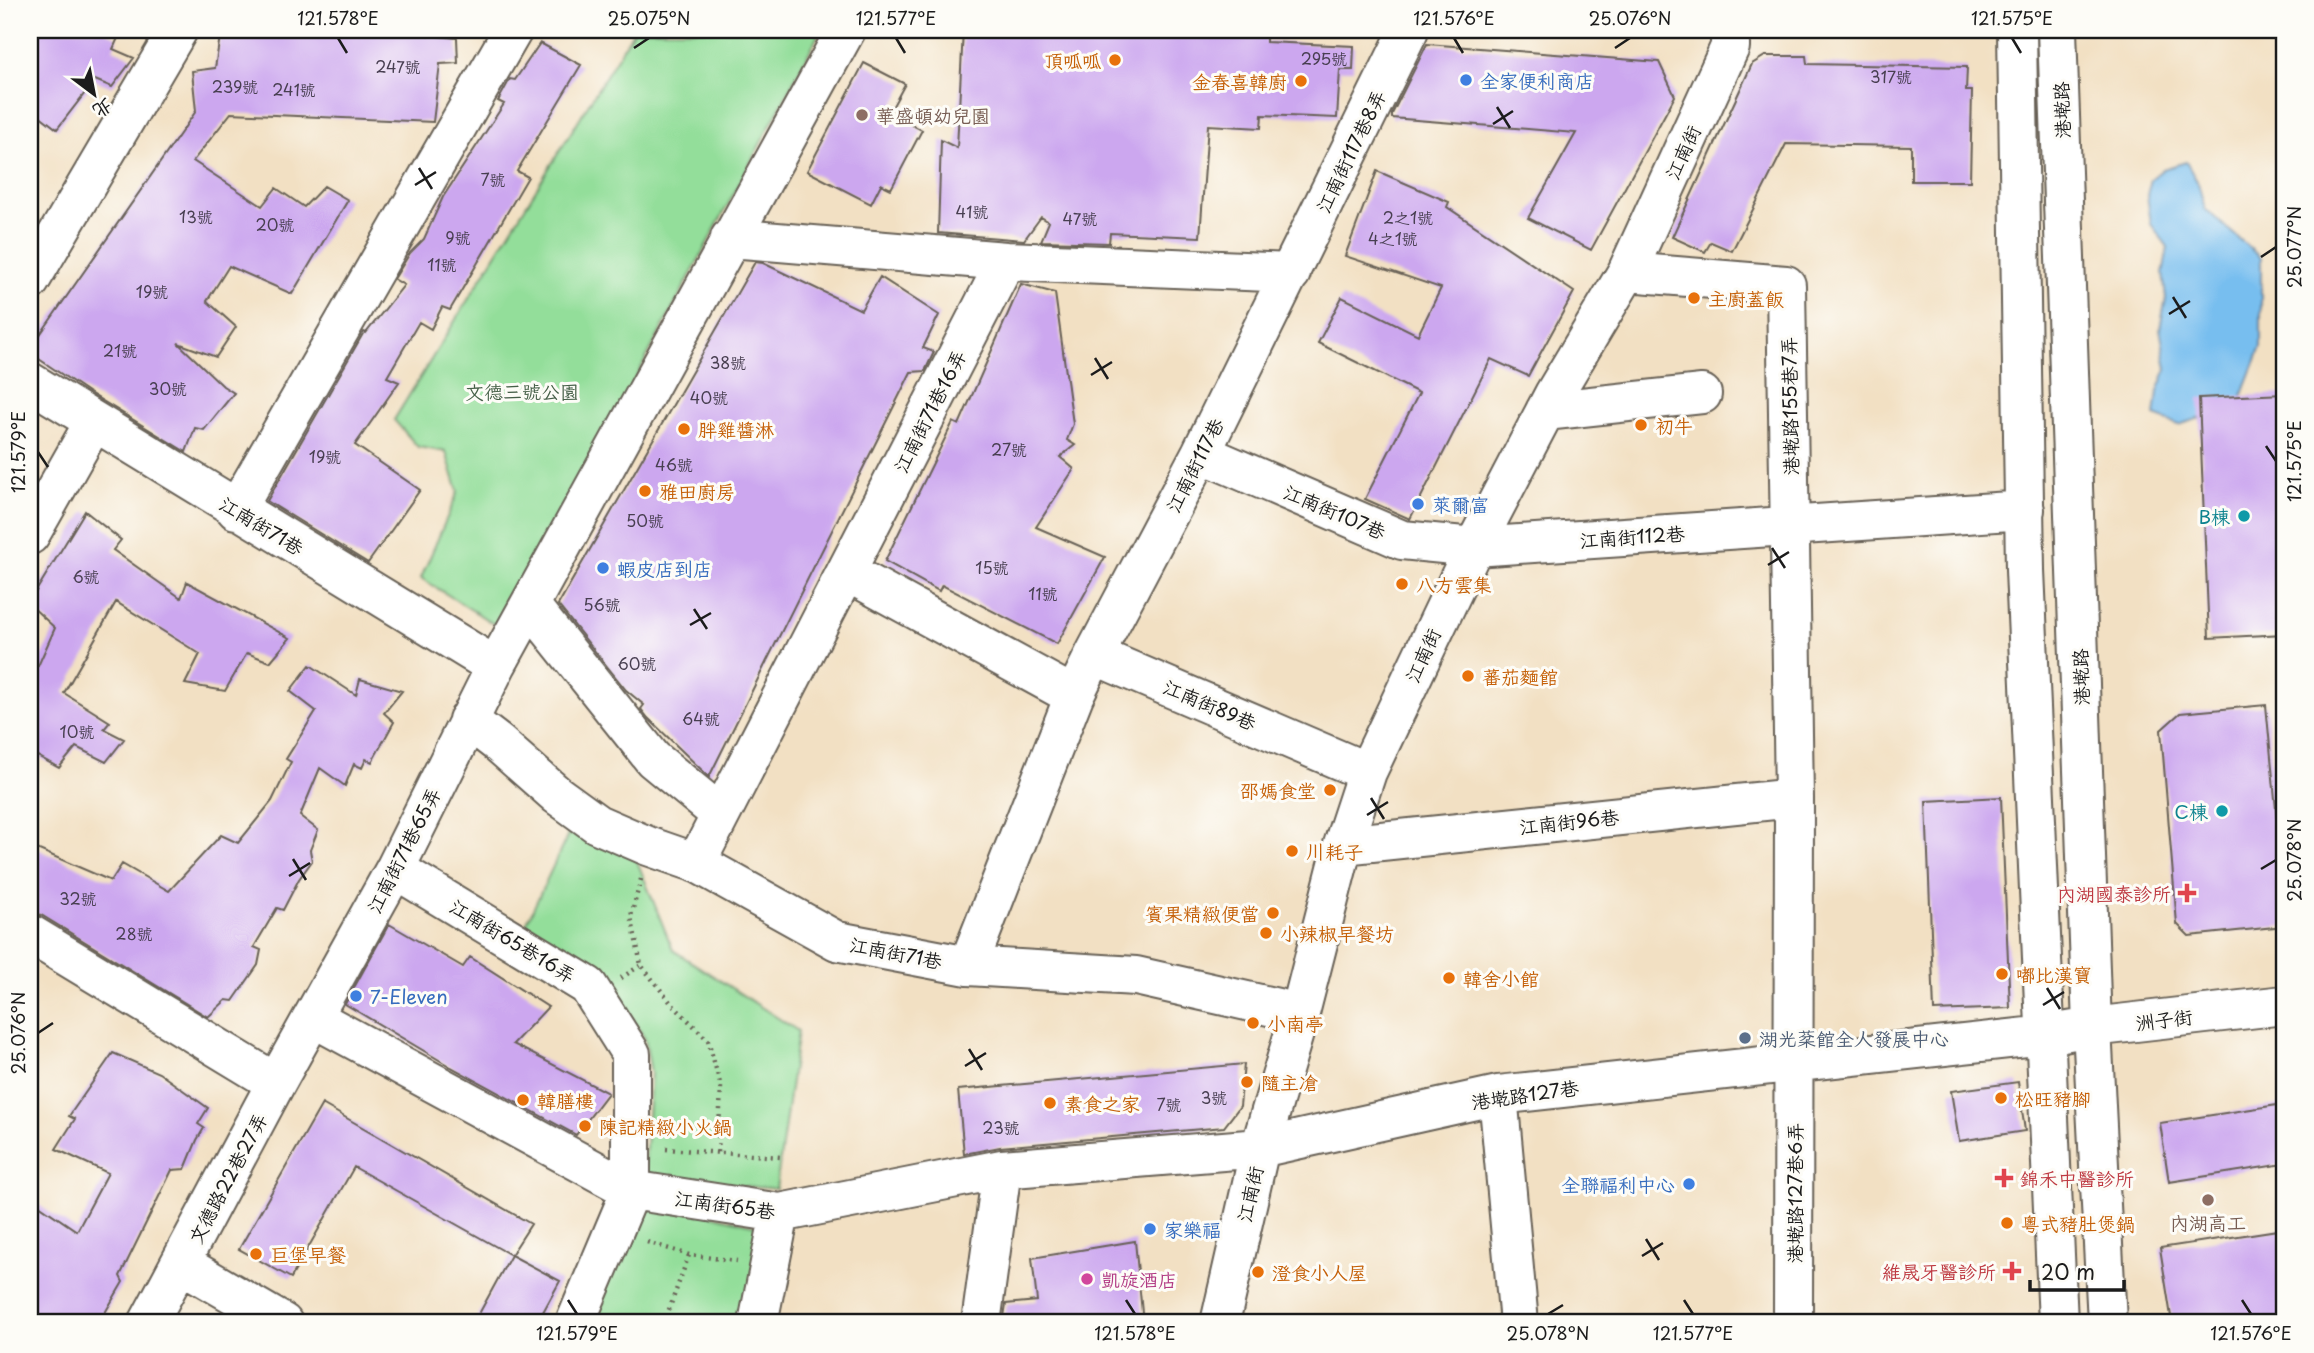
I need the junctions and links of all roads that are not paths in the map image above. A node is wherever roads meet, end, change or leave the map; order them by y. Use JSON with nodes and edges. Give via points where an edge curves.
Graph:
{"nodes":[{"id":1,"x":178,"y":30,"type":"edge"},
{"id":2,"x":513,"y":30,"type":"edge"},
{"id":3,"x":846,"y":30,"type":"edge"},
{"id":4,"x":1409,"y":30,"type":"edge"},
{"id":5,"x":1730,"y":30,"type":"edge"},
{"id":6,"x":2017,"y":30,"type":"edge"},
{"id":7,"x":2057,"y":30,"type":"edge"},
{"id":8,"x":730,"y":238,"type":"junction"},
{"id":9,"x":1006,"y":261,"type":"junction"},
{"id":10,"x":1628,"y":272,"type":"junction"},
{"id":11,"x":1291,"y":273,"type":"junction"},
{"id":12,"x":30,"y":281,"type":"edge"},
{"id":13,"x":30,"y":382,"type":"edge"},
{"id":14,"x":1702,"y":394,"type":"dead end"},
{"id":15,"x":1545,"y":411,"type":"junction"},
{"id":16,"x":94,"y":422,"type":"junction"},
{"id":17,"x":1201,"y":453,"type":"junction"},
{"id":18,"x":236,"y":510,"type":"junction"},
{"id":19,"x":2025,"y":510,"type":"junction"},
{"id":20,"x":1791,"y":526,"type":"junction"},
{"id":21,"x":30,"y":535,"type":"edge"},
{"id":22,"x":1474,"y":547,"type":"junction"},
{"id":23,"x":847,"y":572,"type":"junction"},
{"id":24,"x":530,"y":605,"type":"junction"},
{"id":25,"x":1094,"y":655,"type":"junction"},
{"id":26,"x":497,"y":664,"type":"junction"},
{"id":27,"x":1074,"y":696,"type":"junction"},
{"id":28,"x":468,"y":720,"type":"junction"},
{"id":29,"x":1367,"y":772,"type":"junction"},
{"id":30,"x":1794,"y":798,"type":"junction"},
{"id":31,"x":720,"y":814,"type":"junction"},
{"id":32,"x":1343,"y":845,"type":"junction"},
{"id":33,"x":696,"y":863,"type":"junction"},
{"id":34,"x":395,"y":869,"type":"junction"},
{"id":35,"x":30,"y":934,"type":"edge"},
{"id":36,"x":968,"y":966,"type":"junction"},
{"id":37,"x":2284,"y":1005,"type":"edge"},
{"id":38,"x":1300,"y":1013,"type":"junction"},
{"id":39,"x":310,"y":1025,"type":"junction"},
{"id":40,"x":2092,"y":1027,"type":"junction"},
{"id":41,"x":2045,"y":1035,"type":"junction"},
{"id":42,"x":1795,"y":1064,"type":"junction"},
{"id":43,"x":276,"y":1083,"type":"junction"},
{"id":44,"x":1498,"y":1095,"type":"junction"},
{"id":45,"x":1260,"y":1148,"type":"junction"},
{"id":46,"x":1002,"y":1169,"type":"junction"},
{"id":47,"x":631,"y":1190,"type":"junction"},
{"id":48,"x":780,"y":1213,"type":"junction"},
{"id":49,"x":182,"y":1264,"type":"junction"},
{"id":50,"x":148,"y":1323,"type":"edge"},
{"id":51,"x":283,"y":1323,"type":"edge"},
{"id":52,"x":575,"y":1323,"type":"edge"},
{"id":53,"x":758,"y":1323,"type":"edge"},
{"id":54,"x":981,"y":1323,"type":"edge"},
{"id":55,"x":1220,"y":1323,"type":"edge"},
{"id":56,"x":1519,"y":1323,"type":"edge"},
{"id":57,"x":1793,"y":1323,"type":"edge"},
{"id":58,"x":2058,"y":1323,"type":"edge"},
{"id":59,"x":2107,"y":1323,"type":"edge"}],
"edges":[{"from":1,"to":12,"type":"street"},
{"from":2,"to":18,"type":"street"},
{"from":3,"to":8,"type":"street"},
{"from":4,"to":11,"type":"street","name":"江南街117巷8弄"},
{"from":5,"to":10,"type":"street","name":"江南街","via":[[1730,47]]},
{"from":6,"to":19,"type":"street"},
{"from":7,"to":40,"type":"street","name":"港墘路"},
{"from":8,"to":9,"type":"street"},
{"from":8,"to":24,"type":"street"},
{"from":9,"to":11,"type":"street"},
{"from":9,"to":23,"type":"street","name":"江南街71巷16弄"},
{"from":10,"to":15,"type":"street","name":"江南街"},
{"from":10,"to":20,"type":"street","name":"港墘路155巷7弄","via":[[1786,285]]},
{"from":11,"to":17,"type":"street","name":"江南街117巷"},
{"from":13,"to":16,"type":"street","name":"江南街71巷"},
{"from":14,"to":15,"type":"street"},
{"from":15,"to":22,"type":"street","name":"江南街"},
{"from":16,"to":18,"type":"street","name":"江南街71巷"},
{"from":16,"to":21,"type":"street"},
{"from":17,"to":22,"type":"street","name":"江南街107巷","via":[[1402,540]]},
{"from":17,"to":25,"type":"street","name":"江南街117巷"},
{"from":18,"to":26,"type":"street","name":"江南街71巷"},
{"from":19,"to":20,"type":"street","name":"江南街112巷"},
{"from":19,"to":41,"type":"street"},
{"from":20,"to":22,"type":"street","name":"江南街112巷"},
{"from":20,"to":30,"type":"street"},
{"from":22,"to":29,"type":"street","name":"江南街"},
{"from":23,"to":27,"type":"street"},
{"from":23,"to":31,"type":"street","name":"江南街71巷16弄"},
{"from":24,"to":26,"type":"street"},
{"from":24,"to":31,"type":"street","via":[[653,759]]},
{"from":25,"to":27,"type":"street"},
{"from":25,"to":29,"type":"street","name":"江南街89巷"},
{"from":26,"to":28,"type":"street","name":"江南街71巷65弄"},
{"from":27,"to":36,"type":"street"},
{"from":28,"to":33,"type":"street","name":"江南街71巷","via":[[597,824]]},
{"from":28,"to":34,"type":"street","name":"江南街71巷65弄"},
{"from":29,"to":32,"type":"street","name":"江南街"},
{"from":30,"to":32,"type":"street","name":"江南街96巷"},
{"from":30,"to":42,"type":"street"},
{"from":31,"to":33,"type":"street","name":"江南街71巷16弄"},
{"from":32,"to":38,"type":"street","name":"江南街"},
{"from":33,"to":36,"type":"street","name":"江南街71巷","via":[[838,941]]},
{"from":34,"to":39,"type":"street","name":"江南街71巷65弄"},
{"from":34,"to":47,"type":"street","name":"江南街65巷16弄","via":[[588,986],[631,1054]]},
{"from":35,"to":43,"type":"street"},
{"from":36,"to":38,"type":"street","name":"江南街71巷","via":[[1136,976]]},
{"from":37,"to":40,"type":"street","name":"洲子街"},
{"from":38,"to":45,"type":"street","name":"江南街"},
{"from":39,"to":43,"type":"street","name":"文德路22巷27弄"},
{"from":39,"to":47,"type":"street","name":"江南街65巷"},
{"from":40,"to":41,"type":"street","name":"洲子街"},
{"from":40,"to":59,"type":"street","name":"港墘路"},
{"from":41,"to":42,"type":"street","name":"港墘路127巷"},
{"from":41,"to":58,"type":"street"},
{"from":42,"to":44,"type":"street","name":"港墘路127巷"},
{"from":42,"to":57,"type":"street","name":"港墘路127巷6弄"},
{"from":43,"to":49,"type":"street","name":"文德路22巷27弄"},
{"from":44,"to":45,"type":"street","name":"港墘路127巷"},
{"from":44,"to":56,"type":"street"},
{"from":45,"to":46,"type":"street","name":"江南街65巷"},
{"from":45,"to":55,"type":"street","name":"江南街"},
{"from":46,"to":48,"type":"street","name":"江南街65巷"},
{"from":46,"to":54,"type":"street"},
{"from":47,"to":48,"type":"street","name":"江南街65巷"},
{"from":47,"to":52,"type":"street"},
{"from":48,"to":53,"type":"street"},
{"from":49,"to":50,"type":"street","name":"文德路22巷27弄"},
{"from":49,"to":51,"type":"street"}]}
